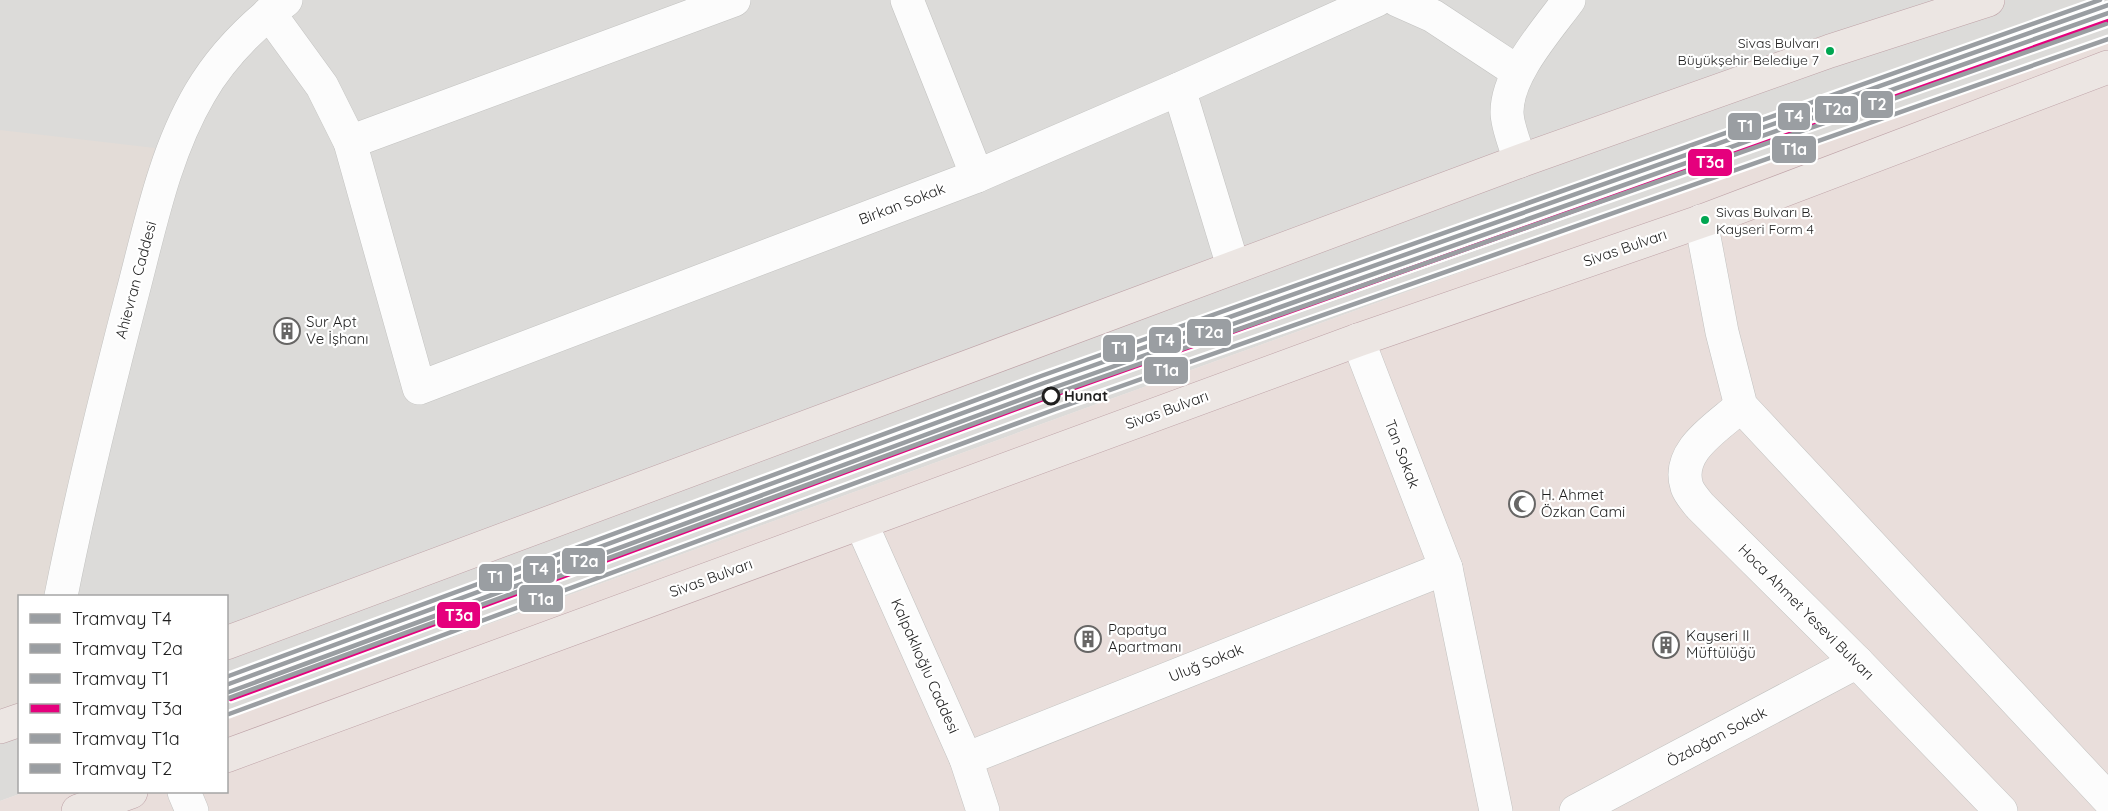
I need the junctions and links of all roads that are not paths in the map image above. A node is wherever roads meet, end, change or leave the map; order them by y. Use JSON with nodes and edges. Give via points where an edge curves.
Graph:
{"nodes":[{"id":1,"x":734,"y":0,"type":"edge"},
{"id":2,"x":907,"y":0,"type":"edge"},
{"id":3,"x":1377,"y":0,"type":"edge"},
{"id":4,"x":1397,"y":0,"type":"edge"},
{"id":5,"x":1569,"y":0,"type":"edge"},
{"id":6,"x":1988,"y":0,"type":"edge"},
{"id":7,"x":278,"y":7,"type":"edge"},
{"id":8,"x":2108,"y":67,"type":"edge"},
{"id":9,"x":1518,"y":72,"type":"junction"},
{"id":10,"x":1179,"y":89,"type":"junction"},
{"id":11,"x":350,"y":142,"type":"junction"},
{"id":12,"x":1520,"y":161,"type":"junction"},
{"id":13,"x":976,"y":176,"type":"junction"},
{"id":14,"x":1701,"y":221,"type":"junction"},
{"id":15,"x":1233,"y":266,"type":"junction"},
{"id":16,"x":1358,"y":339,"type":"junction"},
{"id":17,"x":1741,"y":406,"type":"junction"},
{"id":18,"x":861,"y":523,"type":"junction"},
{"id":19,"x":1446,"y":568,"type":"junction"},
{"id":20,"x":61,"y":595,"type":"edge"},
{"id":21,"x":228,"y":642,"type":"edge"},
{"id":22,"x":1857,"y":662,"type":"junction"},
{"id":23,"x":18,"y":721,"type":"edge"},
{"id":24,"x":0,"y":727,"type":"edge"},
{"id":25,"x":228,"y":755,"type":"edge"},
{"id":26,"x":966,"y":759,"type":"junction"},
{"id":27,"x":128,"y":793,"type":"edge"},
{"id":28,"x":184,"y":793,"type":"edge"},
{"id":29,"x":2108,"y":799,"type":"edge"},
{"id":30,"x":973,"y":808,"type":"edge"},
{"id":31,"x":78,"y":811,"type":"edge"},
{"id":32,"x":192,"y":811,"type":"edge"},
{"id":33,"x":1496,"y":811,"type":"edge"},
{"id":34,"x":1576,"y":811,"type":"edge"},
{"id":35,"x":2001,"y":811,"type":"edge"}],
"edges":[{"from":1,"to":11,"type":"street"},
{"from":2,"to":13,"type":"street"},
{"from":3,"to":10,"type":"street","name":"Birkan Sokak"},
{"from":4,"to":9,"type":"street","via":[[1433,16]]},
{"from":5,"to":9,"type":"street"},
{"from":6,"to":12,"type":"highway","via":[[1830,51]]},
{"from":7,"to":11,"type":"street"},
{"from":7,"to":20,"type":"street","name":"Ahievran Caddesi","via":[[226,56],[200,93],[181,131],[162,183],[81,492]]},
{"from":8,"to":14,"type":"highway","name":"Sivas Bulvarı"},
{"from":9,"to":12,"type":"street","via":[[1509,92],[1507,114]]},
{"from":10,"to":13,"type":"street","name":"Birkan Sokak"},
{"from":10,"to":15,"type":"street"},
{"from":11,"to":13,"type":"street","name":"Birkan Sokak","via":[[419,387]]},
{"from":12,"to":15,"type":"highway"},
{"from":14,"to":16,"type":"highway","name":"Sivas Bulvarı"},
{"from":14,"to":17,"type":"street"},
{"from":15,"to":21,"type":"highway"},
{"from":16,"to":18,"type":"highway","name":"Sivas Bulvarı"},
{"from":16,"to":19,"type":"street","name":"Tan Sokak"},
{"from":17,"to":22,"type":"street","name":"Hoca Ahmet Yesevi Bulvarı","via":[[1691,452],[1684,467],[1687,488],[1700,506]]},
{"from":17,"to":29,"type":"street"},
{"from":18,"to":25,"type":"highway","name":"Sivas Bulvarı"},
{"from":18,"to":26,"type":"street","name":"Kalpaklıoğlu Caddesi"},
{"from":19,"to":26,"type":"street","name":"Uluğ Sokak"},
{"from":19,"to":33,"type":"street","name":"Tan Sokak"},
{"from":22,"to":34,"type":"street","name":"Özdoğan Sokak"},
{"from":22,"to":35,"type":"street","name":"Hoca Ahmet Yesevi Bulvarı"},
{"from":23,"to":24,"type":"highway"},
{"from":26,"to":30,"type":"street","name":"Kalpaklıoğlu Caddesi"},
{"from":27,"to":31,"type":"highway"},
{"from":28,"to":32,"type":"street"}]}
